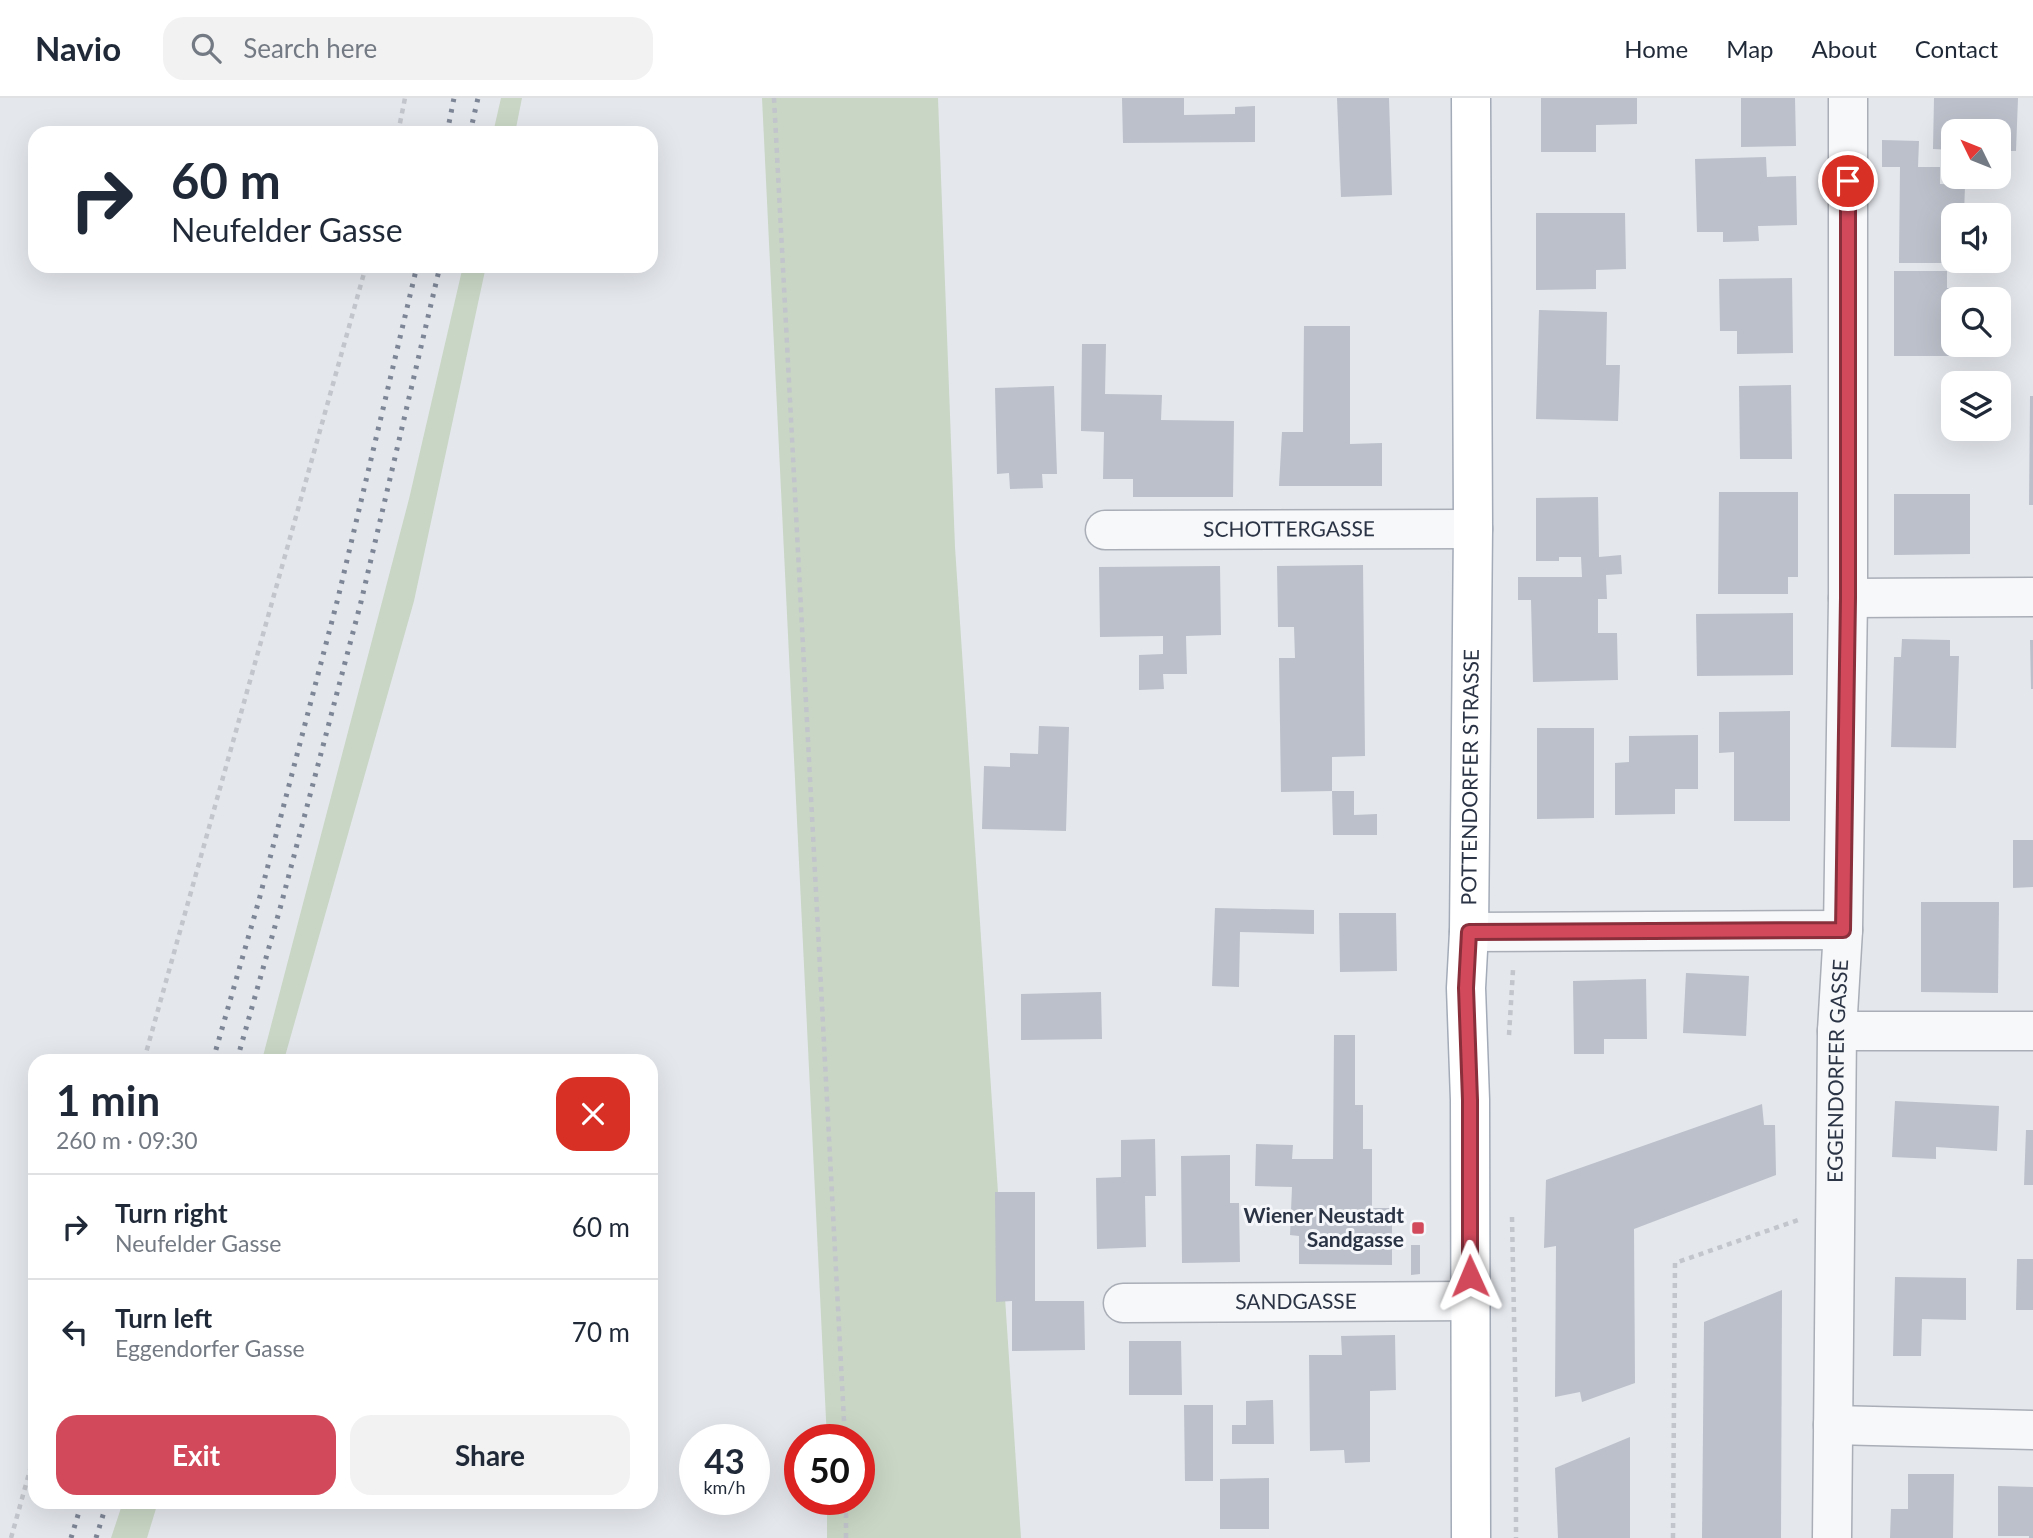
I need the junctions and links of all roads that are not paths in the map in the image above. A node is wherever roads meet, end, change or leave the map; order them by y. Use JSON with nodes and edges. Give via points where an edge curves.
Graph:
{"nodes":[{"id":1,"x":1471,"y":98,"type":"edge"},
{"id":2,"x":1848,"y":98,"type":"edge"},
{"id":3,"x":1473,"y":529,"type":"junction"},
{"id":4,"x":1105,"y":530,"type":"dead end"},
{"id":5,"x":2033,"y":597,"type":"edge"},
{"id":6,"x":1848,"y":598,"type":"junction"},
{"id":7,"x":1843,"y":930,"type":"junction"},
{"id":8,"x":1469,"y":932,"type":"junction"},
{"id":9,"x":1837,"y":1031,"type":"junction"},
{"id":10,"x":2033,"y":1031,"type":"edge"},
{"id":11,"x":1471,"y":1301,"type":"junction"},
{"id":12,"x":1123,"y":1303,"type":"dead end"},
{"id":13,"x":1833,"y":1425,"type":"junction"},
{"id":14,"x":2033,"y":1430,"type":"edge"},
{"id":15,"x":1471,"y":1538,"type":"edge"},
{"id":16,"x":1832,"y":1538,"type":"edge"}],
"edges":[{"from":1,"to":3,"type":"main road","name":"POTTENDORFER STRASSE"},
{"from":2,"to":6,"type":"street","name":"EGGENDORFER GASSE"},
{"from":3,"to":4,"type":"street","name":"SCHOTTERGASSE"},
{"from":3,"to":8,"type":"main road","name":"POTTENDORFER STRASSE"},
{"from":5,"to":6,"type":"street"},
{"from":6,"to":7,"type":"street","name":"EGGENDORFER GASSE"},
{"from":7,"to":8,"type":"street"},
{"from":7,"to":9,"type":"street","name":"EGGENDORFER GASSE"},
{"from":8,"to":11,"type":"main road","name":"POTTENDORFER STRASSE"},
{"from":9,"to":10,"type":"street"},
{"from":9,"to":13,"type":"street","name":"EGGENDORFER GASSE"},
{"from":11,"to":12,"type":"street","name":"SANDGASSE"},
{"from":11,"to":15,"type":"main road","name":"POTTENDORFER STRASSE"},
{"from":13,"to":14,"type":"street"},
{"from":13,"to":16,"type":"street","name":"EGGENDORFER GASSE"}]}
